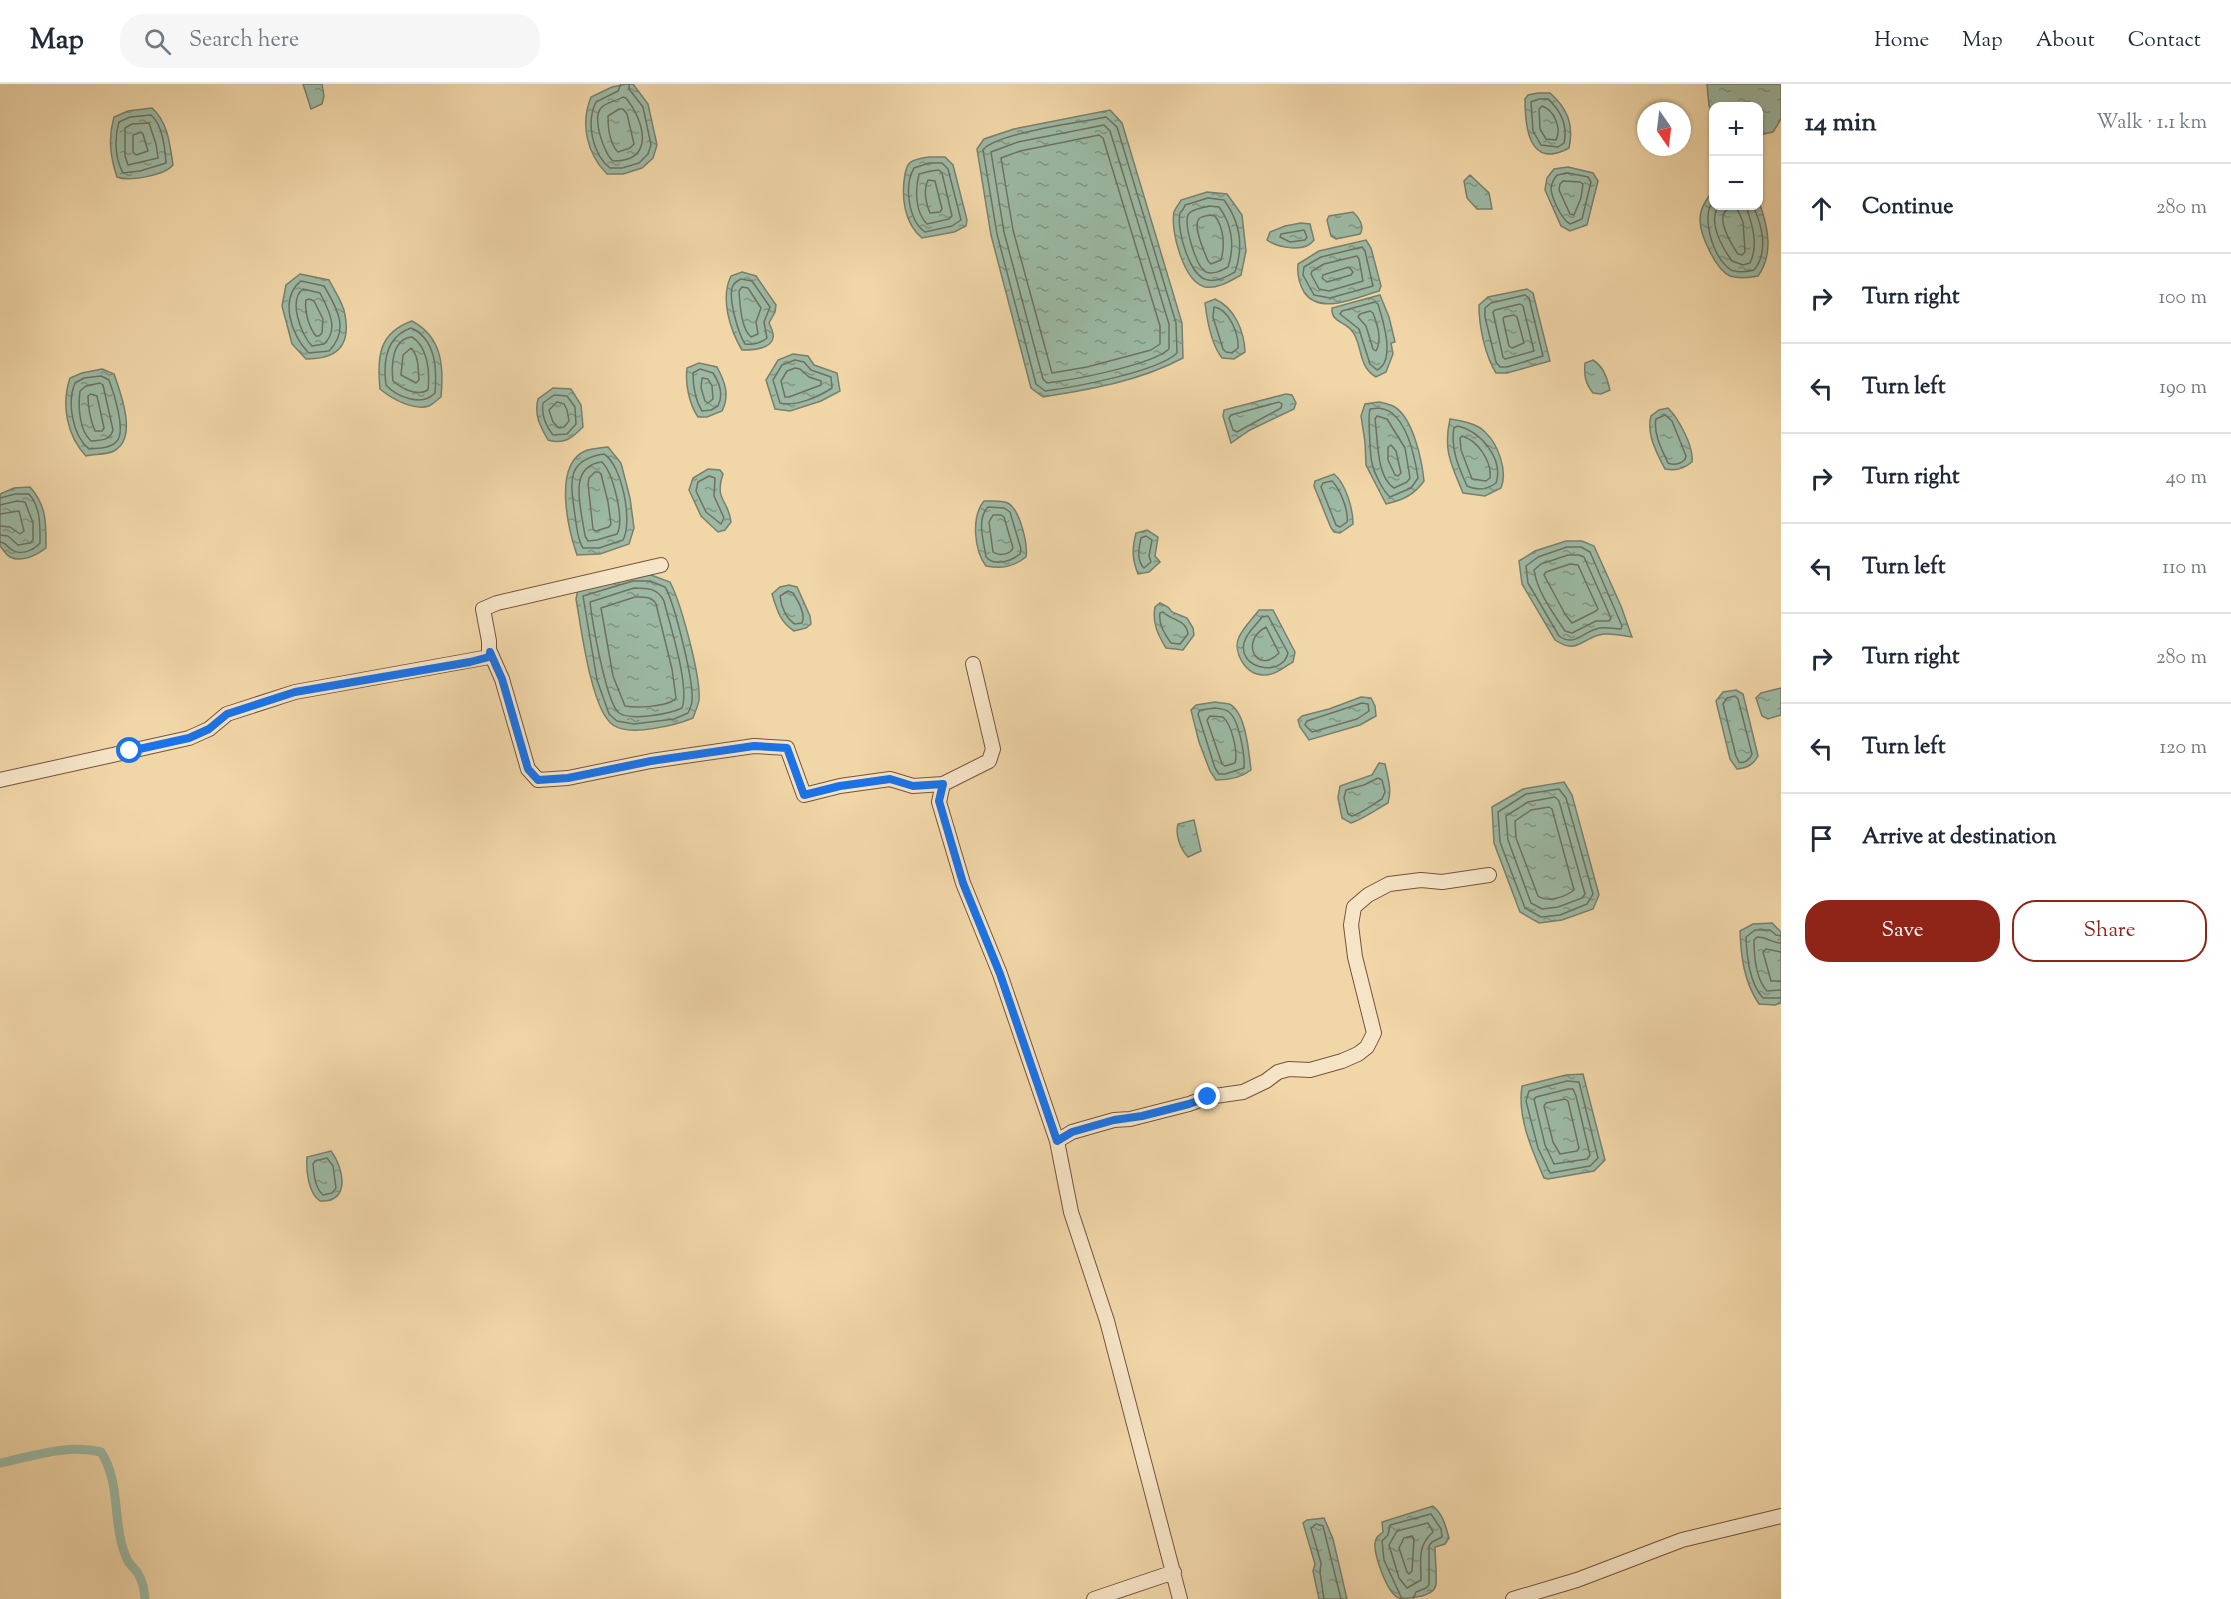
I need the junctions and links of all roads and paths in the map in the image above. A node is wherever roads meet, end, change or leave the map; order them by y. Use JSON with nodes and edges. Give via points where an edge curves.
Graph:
{"nodes":[{"id":1,"x":661,"y":565,"type":"dead end"},
{"id":2,"x":490,"y":652,"type":"junction"},
{"id":3,"x":973,"y":664,"type":"dead end"},
{"id":4,"x":0,"y":780,"type":"edge"},
{"id":5,"x":943,"y":784,"type":"junction"},
{"id":6,"x":1489,"y":875,"type":"dead end"},
{"id":7,"x":1057,"y":1141,"type":"junction"},
{"id":8,"x":1781,"y":1516,"type":"edge"},
{"id":9,"x":1174,"y":1572,"type":"junction"},
{"id":10,"x":1094,"y":1599,"type":"edge"},
{"id":11,"x":1180,"y":1599,"type":"edge"},
{"id":12,"x":1513,"y":1599,"type":"edge"}],
"edges":[{"from":1,"to":2,"type":"street","via":[[483,609]]},
{"from":2,"to":4,"type":"street","via":[[489,657],[470,662],[295,692],[227,714],[209,729],[189,738]]},
{"from":2,"to":5,"type":"street","via":[[502,679],[528,769],[538,780],[754,746],[787,748],[804,795],[890,779],[913,786]]},
{"from":3,"to":5,"type":"street","via":[[993,749],[988,761]]},
{"from":5,"to":7,"type":"street","via":[[939,801],[963,883],[1000,974]]},
{"from":6,"to":7,"type":"street","via":[[1389,884],[1354,907],[1351,925],[1355,957],[1374,1033],[1358,1054],[1320,1068],[1278,1072],[1243,1092],[1114,1120],[1072,1132]]},
{"from":7,"to":9,"type":"street","via":[[1071,1212],[1107,1321]]},
{"from":8,"to":12,"type":"street","via":[[1683,1540],[1588,1577]]},
{"from":9,"to":10,"type":"street"},
{"from":9,"to":11,"type":"street"}]}
